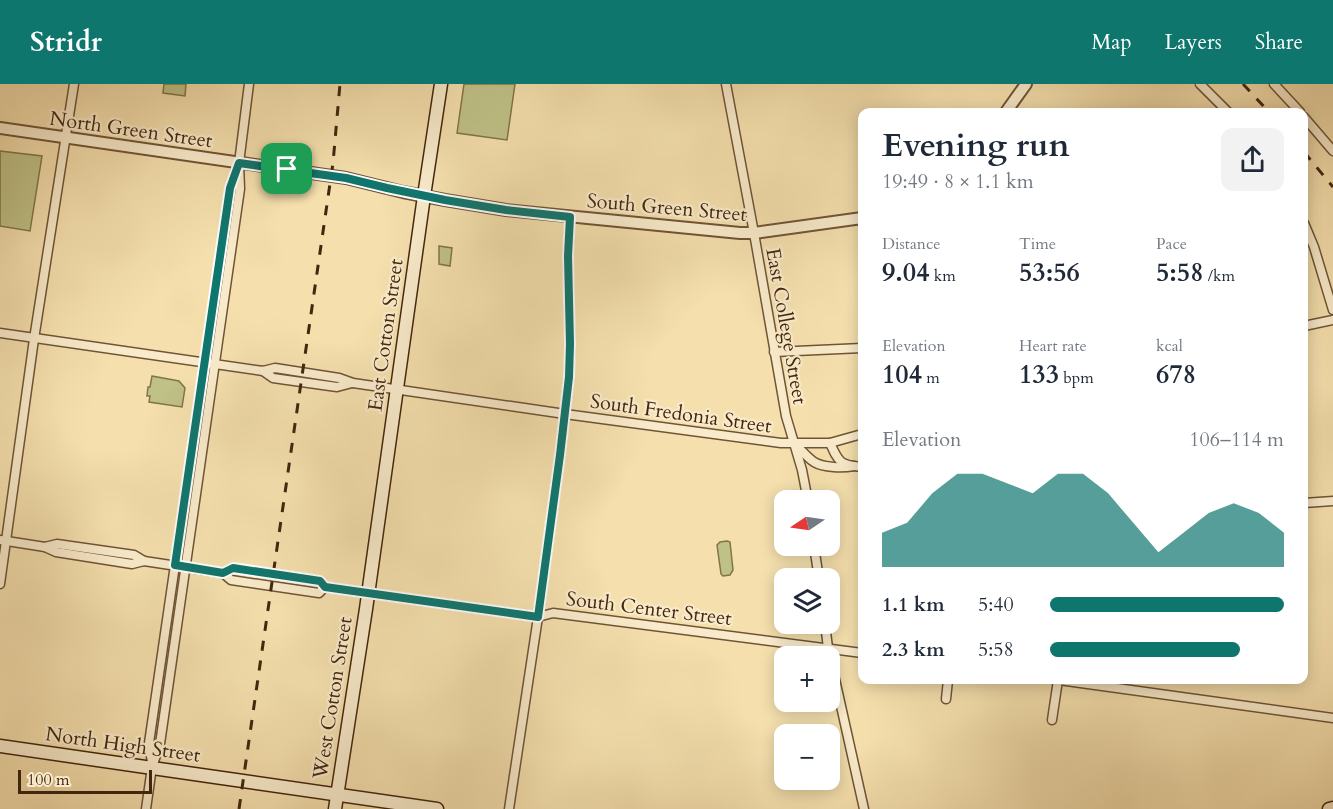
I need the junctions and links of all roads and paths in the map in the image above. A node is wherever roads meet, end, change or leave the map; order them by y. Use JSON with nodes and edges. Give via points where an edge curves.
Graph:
{"nodes":[{"id":1,"x":74,"y":84,"type":"edge"},
{"id":2,"x":249,"y":84,"type":"edge"},
{"id":3,"x":441,"y":84,"type":"edge"},
{"id":4,"x":726,"y":84,"type":"edge"},
{"id":5,"x":1026,"y":84,"type":"edge"},
{"id":6,"x":1200,"y":84,"type":"edge"},
{"id":7,"x":1274,"y":84,"type":"edge"},
{"id":8,"x":1009,"y":108,"type":"edge"},
{"id":9,"x":1224,"y":108,"type":"edge"},
{"id":10,"x":1296,"y":108,"type":"edge"},
{"id":11,"x":1308,"y":122,"type":"edge"},
{"id":12,"x":0,"y":128,"type":"edge"},
{"id":13,"x":65,"y":138,"type":"junction"},
{"id":14,"x":1333,"y":151,"type":"edge"},
{"id":15,"x":239,"y":163,"type":"junction"},
{"id":16,"x":328,"y":175,"type":"joint"},
{"id":17,"x":424,"y":196,"type":"junction"},
{"id":18,"x":570,"y":217,"type":"junction"},
{"id":19,"x":858,"y":219,"type":"edge"},
{"id":20,"x":754,"y":233,"type":"junction"},
{"id":21,"x":1308,"y":233,"type":"edge"},
{"id":22,"x":1333,"y":310,"type":"edge"},
{"id":23,"x":1333,"y":320,"type":"edge"},
{"id":24,"x":1308,"y":325,"type":"edge"},
{"id":25,"x":2,"y":334,"type":"edge"},
{"id":26,"x":34,"y":339,"type":"junction"},
{"id":27,"x":858,"y":348,"type":"edge"},
{"id":28,"x":774,"y":352,"type":"junction"},
{"id":29,"x":205,"y":363,"type":"junction"},
{"id":30,"x":215,"y":364,"type":"junction"},
{"id":31,"x":263,"y":371,"type":"junction"},
{"id":32,"x":353,"y":383,"type":"junction"},
{"id":33,"x":397,"y":389,"type":"junction"},
{"id":34,"x":565,"y":414,"type":"junction"},
{"id":35,"x":858,"y":435,"type":"edge"},
{"id":36,"x":830,"y":443,"type":"junction"},
{"id":37,"x":794,"y":444,"type":"junction"},
{"id":38,"x":858,"y":467,"type":"edge"},
{"id":39,"x":806,"y":490,"type":"edge"},
{"id":40,"x":1333,"y":501,"type":"edge"},
{"id":41,"x":1308,"y":503,"type":"edge"},
{"id":42,"x":3,"y":540,"type":"edge"},
{"id":43,"x":175,"y":565,"type":"junction"},
{"id":44,"x":185,"y":567,"type":"junction"},
{"id":45,"x":223,"y":573,"type":"junction"},
{"id":46,"x":0,"y":584,"type":"edge"},
{"id":47,"x":325,"y":587,"type":"junction"},
{"id":48,"x":369,"y":592,"type":"junction"},
{"id":49,"x":538,"y":617,"type":"junction"},
{"id":50,"x":812,"y":646,"type":"edge"},
{"id":51,"x":840,"y":650,"type":"edge"},
{"id":52,"x":858,"y":652,"type":"edge"},
{"id":53,"x":948,"y":684,"type":"edge"},
{"id":54,"x":1058,"y":684,"type":"edge"},
{"id":55,"x":1110,"y":684,"type":"edge"},
{"id":56,"x":946,"y":699,"type":"dead end"},
{"id":57,"x":840,"y":702,"type":"edge"},
{"id":58,"x":1333,"y":718,"type":"edge"},
{"id":59,"x":1052,"y":720,"type":"dead end"},
{"id":60,"x":0,"y":746,"type":"edge"},
{"id":61,"x":152,"y":767,"type":"junction"},
{"id":62,"x":337,"y":795,"type":"junction"},
{"id":63,"x":146,"y":809,"type":"edge"},
{"id":64,"x":334,"y":809,"type":"edge"},
{"id":65,"x":437,"y":809,"type":"edge"},
{"id":66,"x":509,"y":809,"type":"edge"},
{"id":67,"x":864,"y":809,"type":"edge"}],
"edges":[{"from":1,"to":13,"type":"street"},
{"from":2,"to":15,"type":"street"},
{"from":3,"to":17,"type":"main road","name":"East Cotton Street"},
{"from":4,"to":20,"type":"street","name":"East College Street"},
{"from":5,"to":8,"type":"street"},
{"from":6,"to":9,"type":"street"},
{"from":7,"to":10,"type":"street"},
{"from":11,"to":14,"type":"street"},
{"from":12,"to":13,"type":"street","name":"North Green Street"},
{"from":13,"to":15,"type":"street","name":"North Green Street"},
{"from":13,"to":26,"type":"street"},
{"from":15,"to":16,"type":"street","name":"North Green Street"},
{"from":15,"to":29,"type":"street","via":[[230,188]]},
{"from":15,"to":30,"type":"street","via":[[240,189]]},
{"from":16,"to":17,"type":"street","name":"South Green Street"},
{"from":17,"to":18,"type":"street","name":"South Green Street"},
{"from":17,"to":33,"type":"main road","name":"East Cotton Street"},
{"from":18,"to":20,"type":"street","name":"South Green Street"},
{"from":18,"to":34,"type":"street","via":[[570,363]]},
{"from":19,"to":20,"type":"street","name":"South Green Street"},
{"from":20,"to":28,"type":"street","name":"East College Street"},
{"from":21,"to":22,"type":"street"},
{"from":23,"to":24,"type":"street"},
{"from":25,"to":26,"type":"street"},
{"from":26,"to":29,"type":"street"},
{"from":26,"to":42,"type":"street"},
{"from":27,"to":28,"type":"street"},
{"from":28,"to":37,"type":"street","name":"East College Street"},
{"from":29,"to":30,"type":"street"},
{"from":29,"to":43,"type":"street"},
{"from":30,"to":31,"type":"street"},
{"from":30,"to":44,"type":"street"},
{"from":31,"to":32,"type":"street","name":"South Fredonia Street","via":[[275,368]]},
{"from":31,"to":32,"type":"street","name":"South Fredonia Street","via":[[273,378],[337,387]]},
{"from":32,"to":33,"type":"street","name":"South Fredonia Street"},
{"from":33,"to":34,"type":"street","name":"South Fredonia Street"},
{"from":33,"to":48,"type":"main road","name":"East Cotton Street"},
{"from":34,"to":37,"type":"street","name":"South Fredonia Street"},
{"from":34,"to":49,"type":"street"},
{"from":35,"to":36,"type":"street","name":"South Fredonia Street"},
{"from":36,"to":37,"type":"street","name":"South Fredonia Street"},
{"from":36,"to":38,"type":"street","via":[[837,459]]},
{"from":37,"to":38,"type":"street","via":[[815,463]]},
{"from":37,"to":39,"type":"street","name":"East College Street"},
{"from":40,"to":41,"type":"street"},
{"from":42,"to":43,"type":"street","via":[[45,547],[67,545]]},
{"from":42,"to":46,"type":"street"},
{"from":43,"to":44,"type":"street"},
{"from":43,"to":61,"type":"street","via":[[149,743]]},
{"from":44,"to":45,"type":"street"},
{"from":44,"to":61,"type":"street","via":[[160,744]]},
{"from":45,"to":47,"type":"street","name":"South Center Street","via":[[233,568],[273,573],[320,581]]},
{"from":45,"to":47,"type":"street","name":"South Center Street","via":[[231,580],[319,593]]},
{"from":47,"to":48,"type":"street","name":"South Center Street"},
{"from":48,"to":49,"type":"street","name":"South Center Street"},
{"from":48,"to":62,"type":"main road","name":"West Cotton Street"},
{"from":49,"to":50,"type":"street","name":"South Center Street","via":[[553,613]]},
{"from":49,"to":66,"type":"street"},
{"from":51,"to":52,"type":"street","name":"South Center Street"},
{"from":53,"to":56,"type":"street"},
{"from":54,"to":59,"type":"street"},
{"from":55,"to":58,"type":"street"},
{"from":57,"to":67,"type":"street"},
{"from":60,"to":61,"type":"main road","name":"North High Street"},
{"from":61,"to":62,"type":"main road","name":"North High Street"},
{"from":61,"to":63,"type":"street"},
{"from":62,"to":64,"type":"main road","name":"West Cotton Street"},
{"from":62,"to":65,"type":"main road","name":"North High Street"}]}
